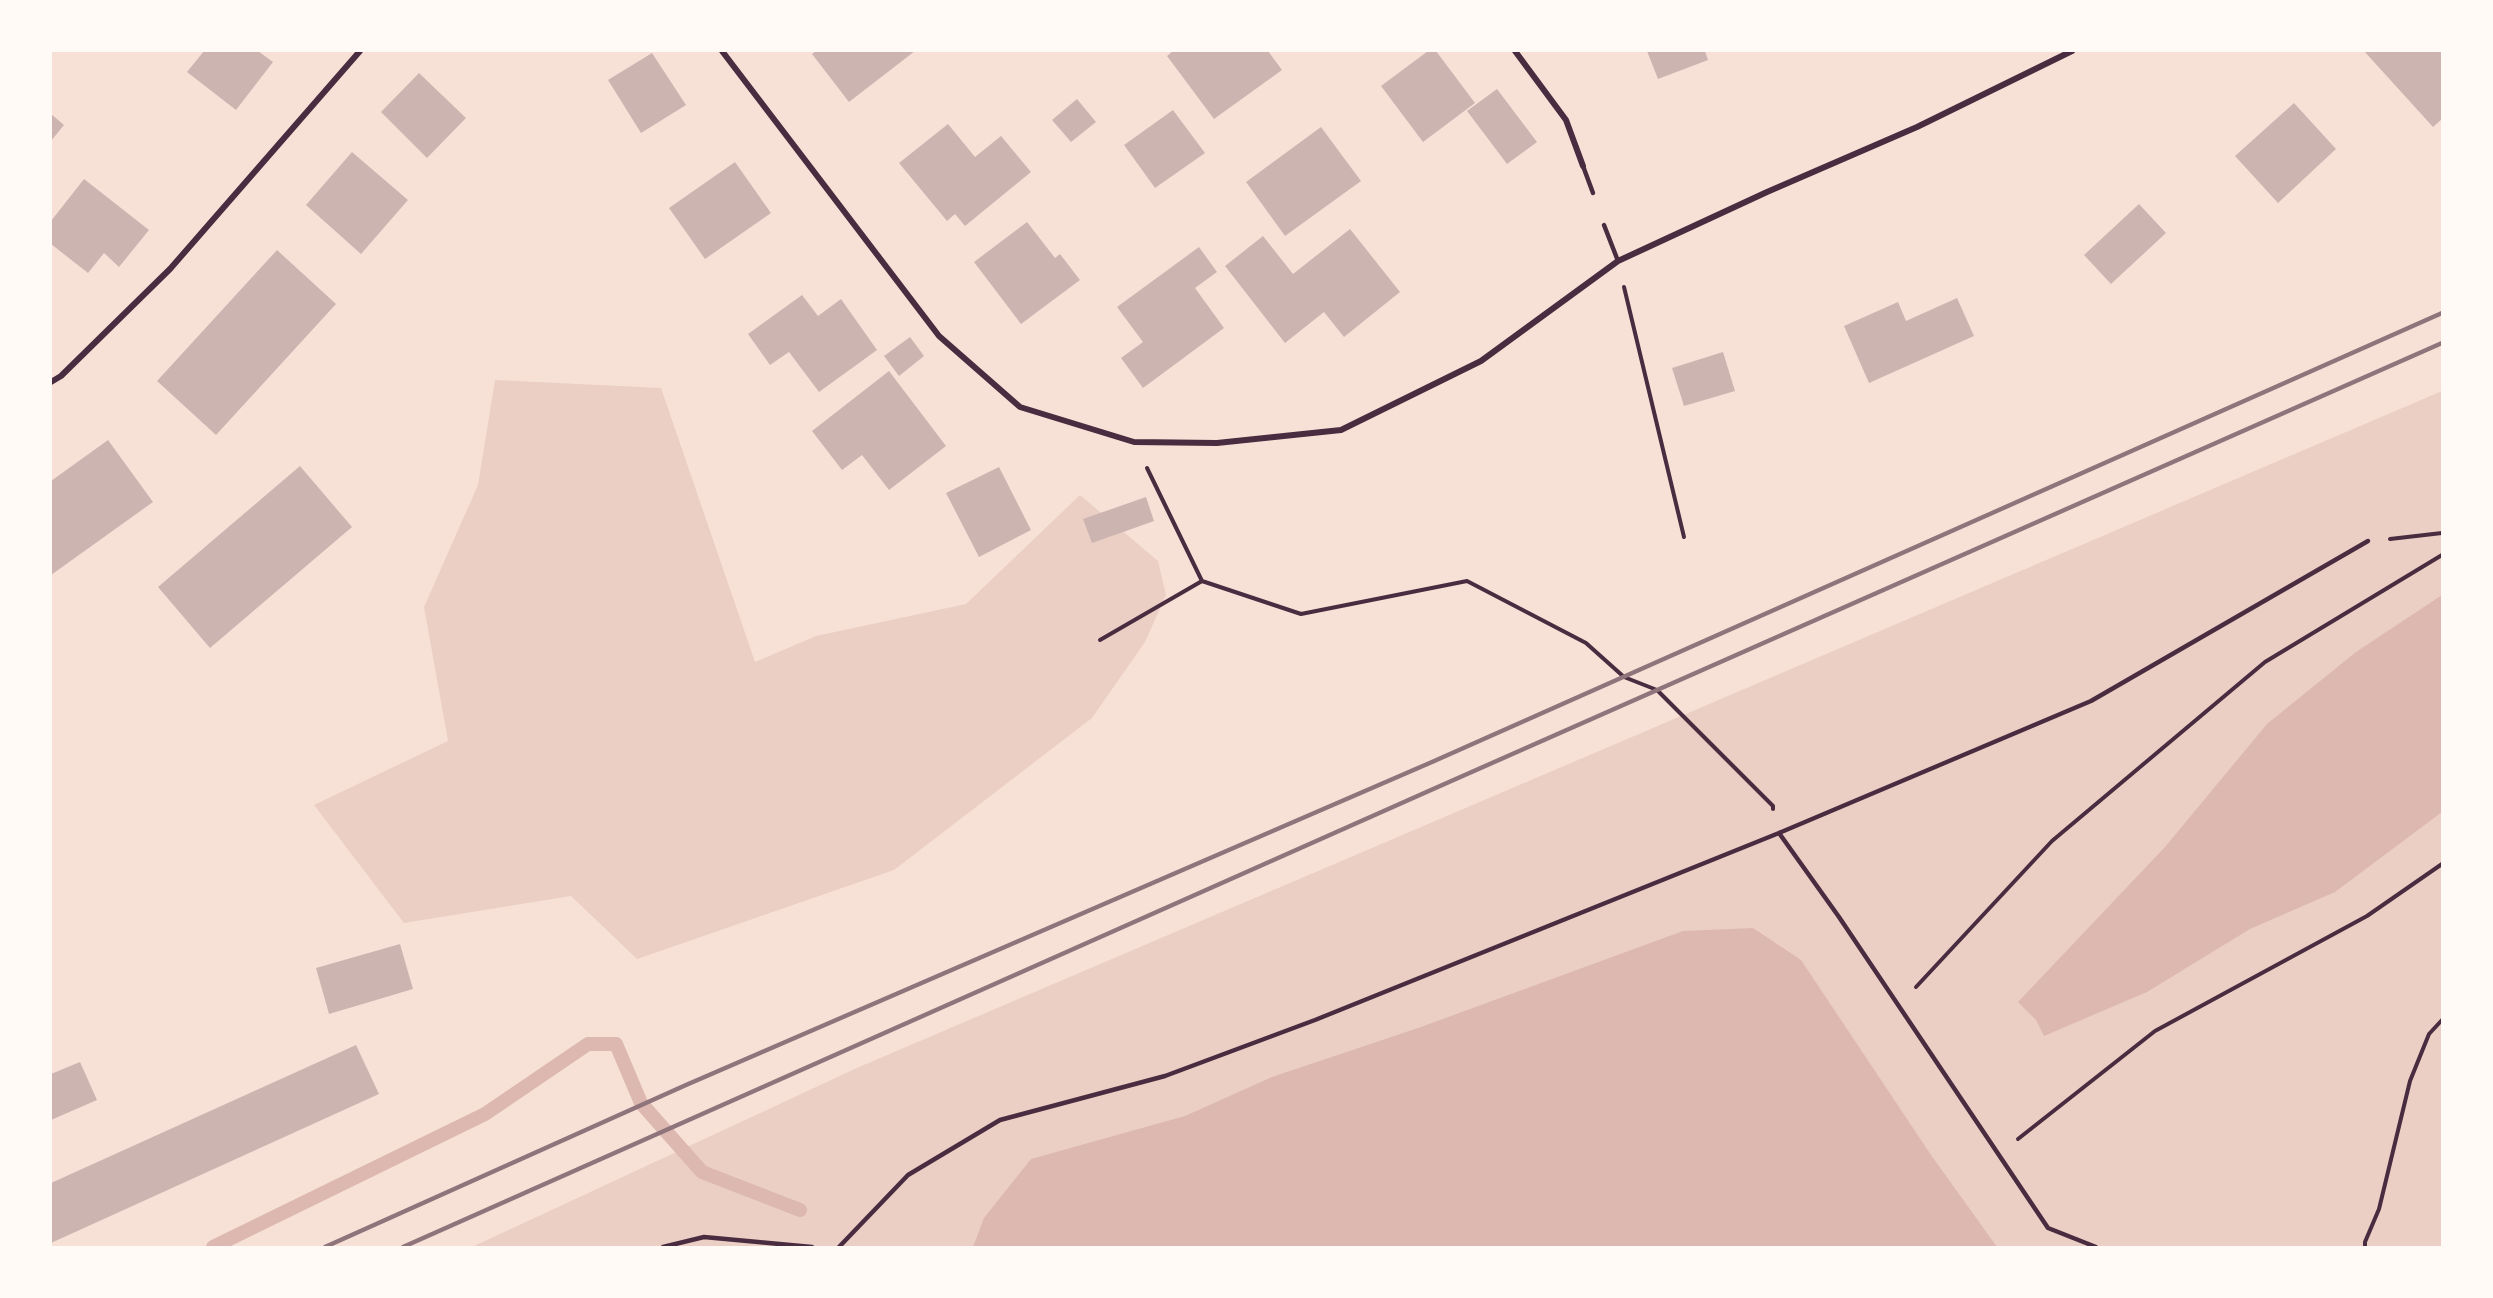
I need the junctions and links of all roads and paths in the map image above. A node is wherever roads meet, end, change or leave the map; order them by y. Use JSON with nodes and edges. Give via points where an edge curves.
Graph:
{"nodes":[{"id":1,"x":360,"y":51,"type":"edge"},
{"id":2,"x":722,"y":51,"type":"edge"},
{"id":3,"x":1515,"y":51,"type":"edge"},
{"id":4,"x":2072,"y":51,"type":"edge"},
{"id":5,"x":1583,"y":166,"type":"joint"},
{"id":6,"x":1593,"y":193,"type":"dead end"},
{"id":7,"x":1604,"y":225,"type":"dead end"},
{"id":8,"x":1618,"y":261,"type":"junction"},
{"id":9,"x":51,"y":382,"type":"edge"},
{"id":10,"x":1134,"y":442,"type":"junction"},
{"id":11,"x":2442,"y":533,"type":"edge"},
{"id":12,"x":1684,"y":537,"type":"dead end"},
{"id":13,"x":2368,"y":541,"type":"joint"},
{"id":14,"x":2442,"y":555,"type":"edge"},
{"id":15,"x":1202,"y":581,"type":"junction"},
{"id":16,"x":1100,"y":640,"type":"dead end"},
{"id":17,"x":1779,"y":833,"type":"junction"},
{"id":18,"x":2442,"y":864,"type":"edge"},
{"id":19,"x":1899,"y":1005,"type":"junction"},
{"id":20,"x":2442,"y":1020,"type":"edge"},
{"id":21,"x":1998,"y":1154,"type":"junction"},
{"id":22,"x":663,"y":1247,"type":"edge"},
{"id":23,"x":812,"y":1247,"type":"edge"},
{"id":24,"x":840,"y":1247,"type":"edge"},
{"id":25,"x":2096,"y":1247,"type":"edge"},
{"id":26,"x":2365,"y":1247,"type":"edge"}],
"edges":[{"from":1,"to":9,"type":"street","via":[[170,269]]},
{"from":2,"to":10,"type":"street","via":[[939,336],[1020,407]]},
{"from":3,"to":5,"type":"street","via":[[1566,120]]},
{"from":4,"to":8,"type":"street","via":[[1917,127]]},
{"from":5,"to":6,"type":"lane"},
{"from":7,"to":8,"type":"lane"},
{"from":8,"to":10,"type":"street","via":[[1481,361],[1341,430],[1217,443]]},
{"from":8,"to":12,"type":"path"},
{"from":10,"to":15,"type":"path"},
{"from":11,"to":13,"type":"path"},
{"from":13,"to":17,"type":"lane","via":[[2091,701]]},
{"from":14,"to":19,"type":"path","via":[[2257,669],[2052,841]]},
{"from":15,"to":16,"type":"path"},
{"from":15,"to":17,"type":"path","via":[[1301,614],[1467,581],[1586,643],[1624,677],[1657,690],[1773,806]]},
{"from":17,"to":19,"type":"lane"},
{"from":17,"to":24,"type":"lane","via":[[1176,1072],[1000,1120],[908,1175]]},
{"from":18,"to":21,"type":"path","via":[[2367,916],[2155,1032]]},
{"from":19,"to":21,"type":"lane"},
{"from":20,"to":26,"type":"path","via":[[2429,1034],[2410,1081],[2379,1209]]},
{"from":21,"to":25,"type":"lane","via":[[2048,1228]]},
{"from":22,"to":23,"type":"lane","via":[[704,1237]]}]}
